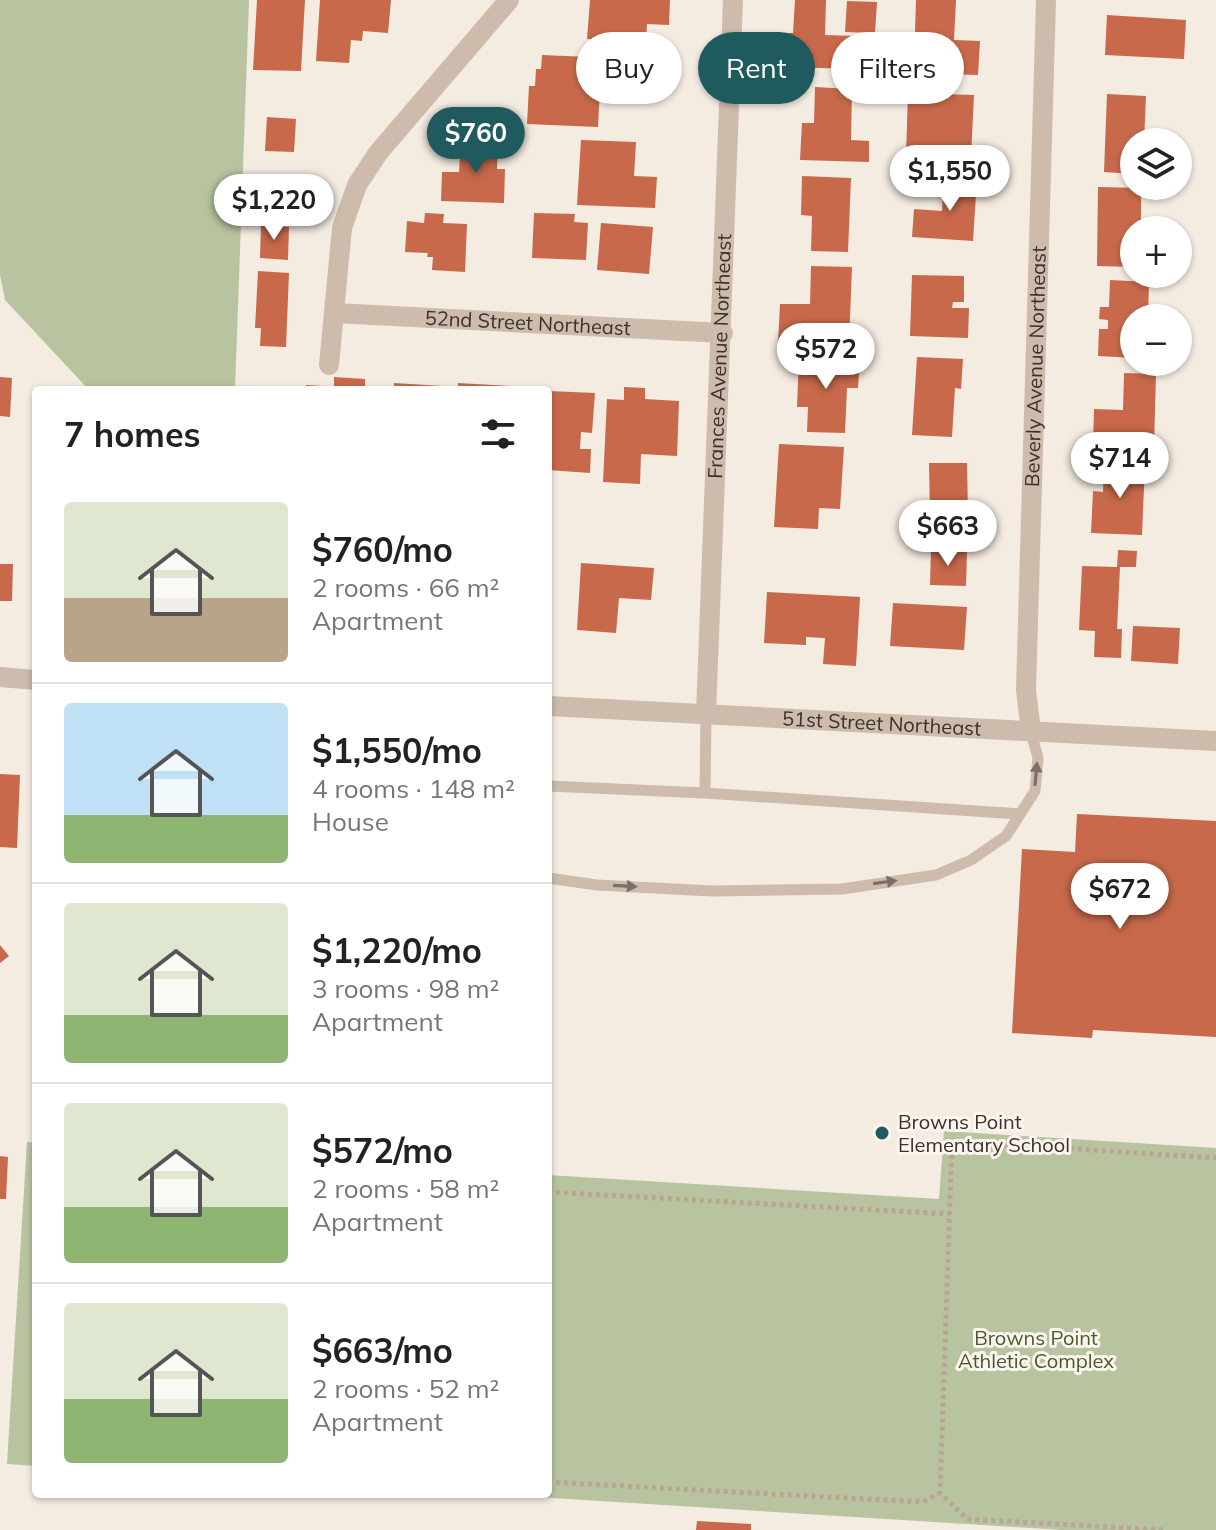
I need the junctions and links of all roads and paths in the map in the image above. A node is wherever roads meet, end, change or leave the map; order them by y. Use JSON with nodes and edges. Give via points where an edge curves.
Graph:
{"nodes":[{"id":1,"x":509,"y":0,"type":"edge"},
{"id":2,"x":733,"y":0,"type":"edge"},
{"id":3,"x":1046,"y":0,"type":"edge"},
{"id":4,"x":334,"y":313,"type":"junction"},
{"id":5,"x":723,"y":333,"type":"junction"},
{"id":6,"x":329,"y":365,"type":"dead end"},
{"id":7,"x":0,"y":677,"type":"edge"},
{"id":8,"x":32,"y":680,"type":"edge"},
{"id":9,"x":552,"y":706,"type":"edge"},
{"id":10,"x":706,"y":714,"type":"junction"},
{"id":11,"x":1031,"y":732,"type":"junction"},
{"id":12,"x":1216,"y":741,"type":"edge"},
{"id":13,"x":552,"y":786,"type":"edge"},
{"id":14,"x":705,"y":793,"type":"junction"},
{"id":15,"x":1020,"y":814,"type":"junction"},
{"id":16,"x":552,"y":879,"type":"edge"},
{"id":17,"x":1216,"y":1158,"type":"edge"},
{"id":18,"x":552,"y":1192,"type":"edge"},
{"id":19,"x":950,"y":1214,"type":"junction"},
{"id":20,"x":552,"y":1482,"type":"edge"},
{"id":21,"x":940,"y":1493,"type":"junction"},
{"id":22,"x":1163,"y":1530,"type":"edge"}],
"edges":[{"from":1,"to":4,"type":"street","via":[[378,153],[357,185],[342,228]]},
{"from":2,"to":5,"type":"street","name":"Frances Avenue Northeast"},
{"from":3,"to":11,"type":"street","name":"Beverly Avenue Northeast","via":[[1026,690]]},
{"from":4,"to":5,"type":"street","name":"52nd Street Northeast"},
{"from":4,"to":6,"type":"street"},
{"from":5,"to":10,"type":"street","name":"Frances Avenue Northeast"},
{"from":7,"to":8,"type":"street"},
{"from":9,"to":10,"type":"street","name":"51st Street Northeast"},
{"from":10,"to":11,"type":"street","name":"51st Street Northeast"},
{"from":10,"to":14,"type":"lane"},
{"from":11,"to":12,"type":"street","name":"51st Street Northeast"},
{"from":15,"to":11,"type":"lane","one_way":true,"via":[[1035,791],[1038,758]]},
{"from":13,"to":14,"type":"lane"},
{"from":14,"to":15,"type":"lane"},
{"from":16,"to":15,"type":"lane","one_way":true,"via":[[712,891],[842,889],[936,875],[1006,836]]},
{"from":17,"to":19,"type":"path","via":[[952,1141]]},
{"from":18,"to":19,"type":"path"},
{"from":19,"to":21,"type":"path"},
{"from":20,"to":21,"type":"path","via":[[923,1502]]},
{"from":21,"to":22,"type":"path","via":[[967,1519]]}]}
